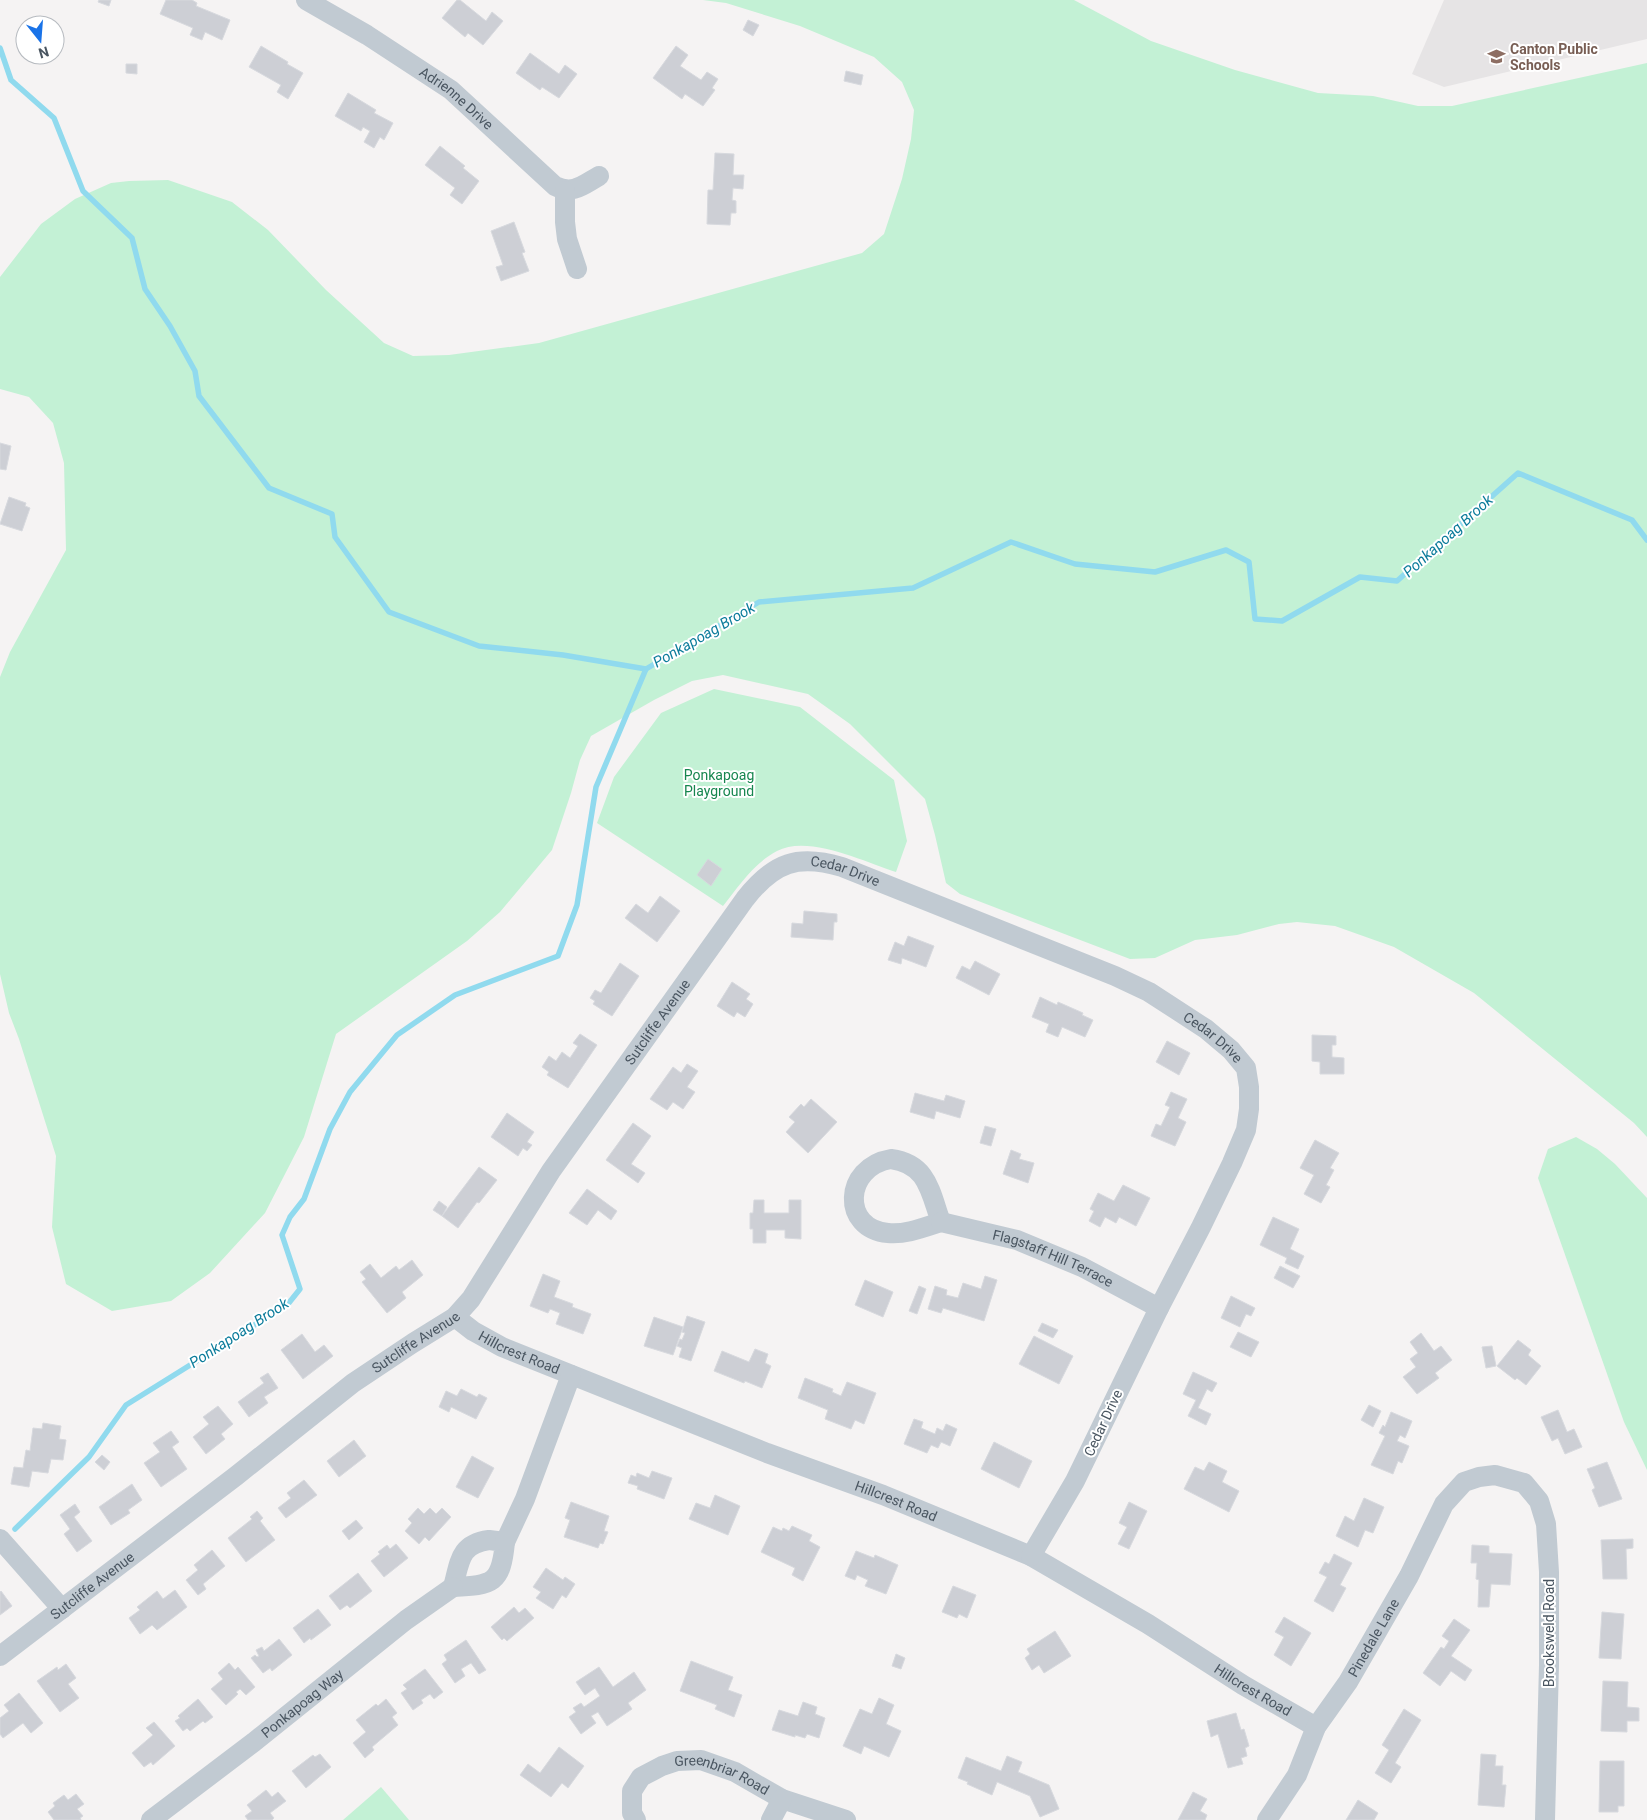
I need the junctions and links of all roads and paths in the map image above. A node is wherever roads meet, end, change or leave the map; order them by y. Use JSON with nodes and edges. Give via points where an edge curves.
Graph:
{"nodes":[{"id":1,"x":306,"y":0,"type":"edge"},
{"id":2,"x":599,"y":176,"type":"dead end"},
{"id":3,"x":565,"y":191,"type":"junction"},
{"id":4,"x":577,"y":269,"type":"dead end"},
{"id":5,"x":725,"y":927,"type":"joint"},
{"id":6,"x":941,"y":1222,"type":"junction"},
{"id":7,"x":1159,"y":1308,"type":"junction"},
{"id":8,"x":455,"y":1317,"type":"junction"},
{"id":9,"x":571,"y":1375,"type":"junction"},
{"id":10,"x":1495,"y":1475,"type":"joint"},
{"id":11,"x":0,"y":1539,"type":"edge"},
{"id":12,"x":505,"y":1542,"type":"junction"},
{"id":13,"x":1031,"y":1556,"type":"junction"},
{"id":14,"x":453,"y":1587,"type":"junction"},
{"id":15,"x":62,"y":1609,"type":"junction"},
{"id":16,"x":0,"y":1656,"type":"edge"},
{"id":17,"x":1316,"y":1727,"type":"junction"},
{"id":18,"x":782,"y":1799,"type":"junction"},
{"id":19,"x":151,"y":1820,"type":"edge"},
{"id":20,"x":636,"y":1820,"type":"edge"},
{"id":21,"x":771,"y":1820,"type":"edge"},
{"id":22,"x":846,"y":1820,"type":"edge"},
{"id":23,"x":1267,"y":1820,"type":"edge"},
{"id":24,"x":1545,"y":1820,"type":"edge"}],
"edges":[{"from":1,"to":3,"type":"street","name":"Adrienne Drive","via":[[451,90],[555,186]]},
{"from":2,"to":3,"type":"street"},
{"from":3,"to":4,"type":"street","via":[[567,239]]},
{"from":5,"to":7,"type":"street","name":"Cedar Drive","via":[[766,877],[790,863],[819,861],[842,867],[1115,976],[1149,992],[1206,1029],[1231,1050],[1246,1068],[1250,1086],[1246,1130]]},
{"from":5,"to":8,"type":"street","name":"Sutcliffe Avenue","via":[[552,1171],[471,1299]]},
{"from":6,"to":6,"type":"street","name":"Flagstaff Hill Terrace","via":[[927,1182],[912,1165],[891,1159],[880,1161],[866,1170],[857,1183],[854,1204],[857,1214],[870,1228],[888,1233]]},
{"from":6,"to":7,"type":"street","name":"Flagstaff Hill Terrace","via":[[1017,1240],[1082,1267]]},
{"from":7,"to":13,"type":"street","name":"Cedar Drive","via":[[1075,1481]]},
{"from":8,"to":9,"type":"street","name":"Hillcrest Road","via":[[502,1347]]},
{"from":8,"to":15,"type":"street","name":"Sutcliffe Avenue","via":[[353,1383]]},
{"from":9,"to":12,"type":"street","via":[[525,1499]]},
{"from":9,"to":13,"type":"street","name":"Hillcrest Road","via":[[883,1495]]},
{"from":10,"to":17,"type":"street","name":"Pinedale Lane","via":[[1464,1482],[1444,1504],[1409,1576],[1348,1682]]},
{"from":10,"to":24,"type":"street","name":"Brooksweld Road","via":[[1524,1483],[1539,1501],[1546,1524],[1549,1665]]},
{"from":11,"to":15,"type":"street"},
{"from":12,"to":14,"type":"street","via":[[488,1540],[468,1547]]},
{"from":12,"to":14,"type":"street","via":[[502,1568],[496,1577],[475,1586]]},
{"from":13,"to":17,"type":"street","name":"Hillcrest Road"},
{"from":14,"to":19,"type":"street","name":"Ponkapoag Way","via":[[406,1620]]},
{"from":15,"to":16,"type":"street","name":"Sutcliffe Avenue"},
{"from":17,"to":23,"type":"street","name":"Pinedale Lane","via":[[1297,1775]]},
{"from":18,"to":20,"type":"street","name":"Greenbriar Road","via":[[735,1772],[701,1760],[677,1761],[642,1777],[632,1791],[632,1813]]},
{"from":18,"to":21,"type":"street"},
{"from":18,"to":22,"type":"street","name":"Greenbriar Road"}]}
